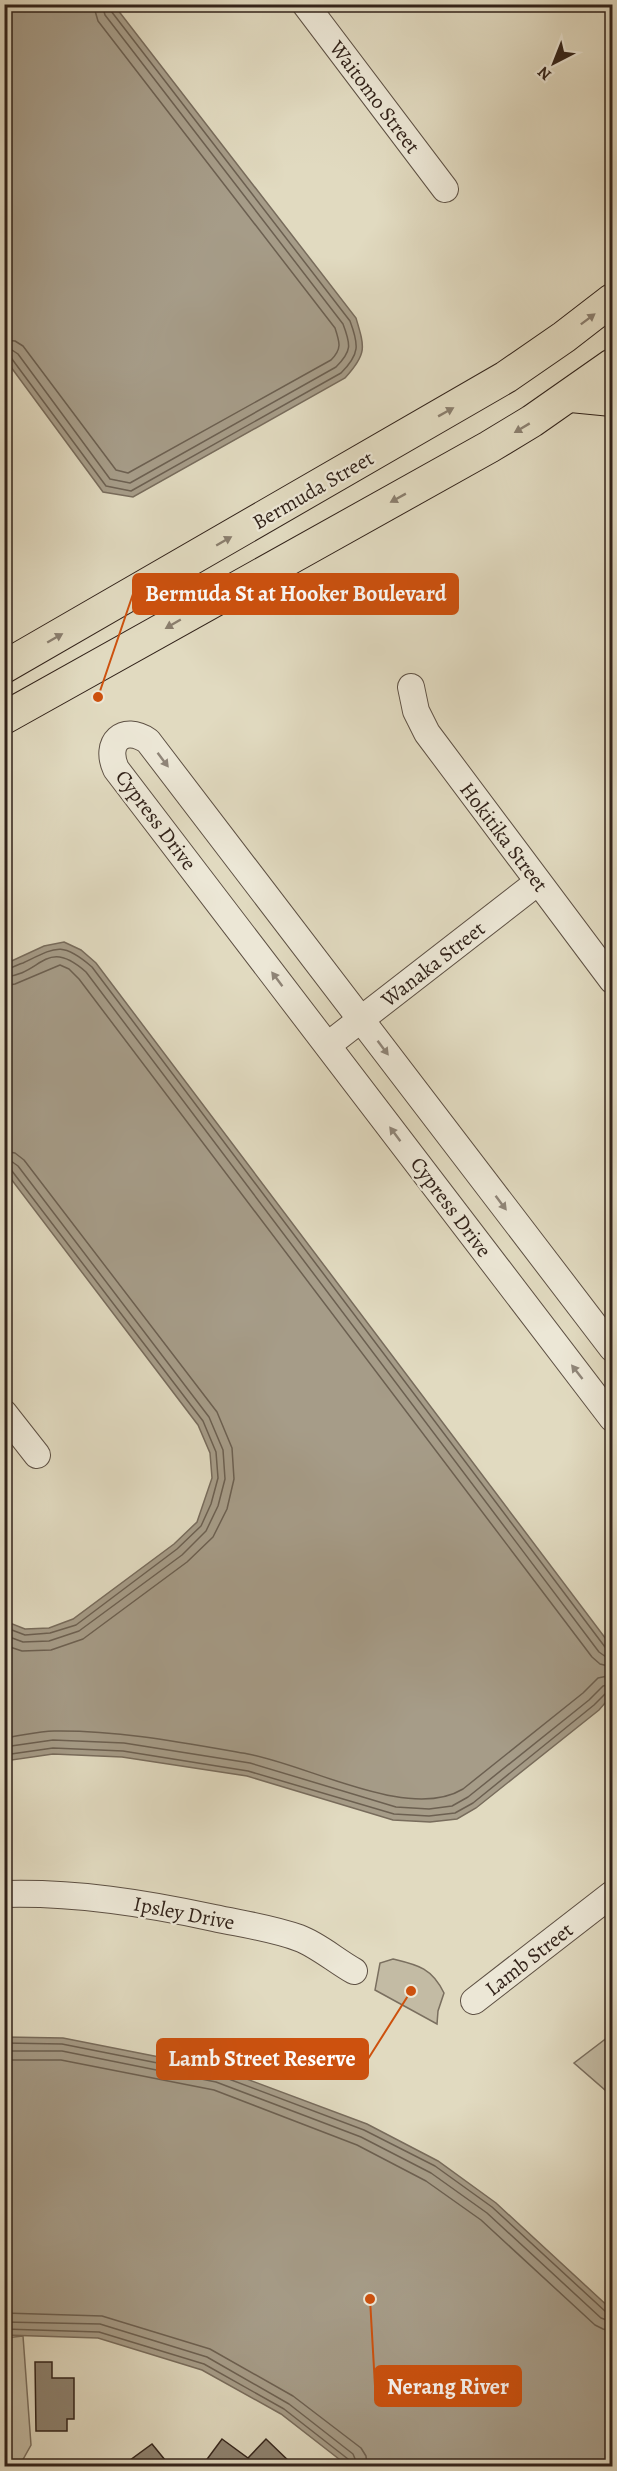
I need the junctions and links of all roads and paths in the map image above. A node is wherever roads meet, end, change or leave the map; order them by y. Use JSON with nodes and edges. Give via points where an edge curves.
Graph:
{"nodes":[{"id":1,"x":305,"y":4,"type":"edge"},
{"id":2,"x":445,"y":189,"type":"dead end"},
{"id":3,"x":612,"y":300,"type":"edge"},
{"id":4,"x":612,"y":365,"type":"edge"},
{"id":5,"x":571,"y":396,"type":"junction"},
{"id":6,"x":612,"y":400,"type":"edge"},
{"id":7,"x":4,"y":667,"type":"edge"},
{"id":8,"x":411,"y":687,"type":"dead end"},
{"id":9,"x":4,"y":718,"type":"edge"},
{"id":10,"x":538,"y":882,"type":"junction"},
{"id":11,"x":612,"y":980,"type":"edge"},
{"id":12,"x":361,"y":1019,"type":"junction"},
{"id":13,"x":328,"y":1045,"type":"junction"},
{"id":14,"x":612,"y":1348,"type":"edge"},
{"id":15,"x":4,"y":1413,"type":"edge"},
{"id":16,"x":612,"y":1418,"type":"edge"},
{"id":17,"x":37,"y":1455,"type":"dead end"},
{"id":18,"x":4,"y":1894,"type":"edge"},
{"id":19,"x":612,"y":1894,"type":"edge"},
{"id":20,"x":354,"y":1971,"type":"dead end"},
{"id":21,"x":474,"y":2001,"type":"dead end"}],
"edges":[{"from":1,"to":2,"type":"street","name":"Waitomo Street"},
{"from":7,"to":3,"type":"main road","name":"Bermuda Street","one_way":true,"via":[[506,377]]},
{"from":4,"to":5,"type":"main road"},
{"from":5,"to":6,"type":"main road"},
{"from":5,"to":9,"type":"main road","one_way":true,"via":[[449,470]]},
{"from":8,"to":10,"type":"street","name":"Hokitika Street","via":[[426,733]]},
{"from":10,"to":11,"type":"street","name":"Hokitika Street"},
{"from":10,"to":12,"type":"street","name":"Wanaka Street"},
{"from":12,"to":13,"type":"street","name":"Wanaka Street"},
{"from":13,"to":12,"type":"street","name":"Cypress Drive","one_way":true,"via":[[116,769],[111,759],[117,739],[139,734],[148,741]]},
{"from":12,"to":14,"type":"street","name":"Cypress Drive","one_way":true},
{"from":16,"to":13,"type":"street","name":"Cypress Drive","one_way":true},
{"from":15,"to":17,"type":"street"},
{"from":18,"to":20,"type":"street","name":"Ipsley Drive","via":[[94,1898],[236,1922],[300,1938]]},
{"from":19,"to":21,"type":"street","name":"Lamb Street"}]}
